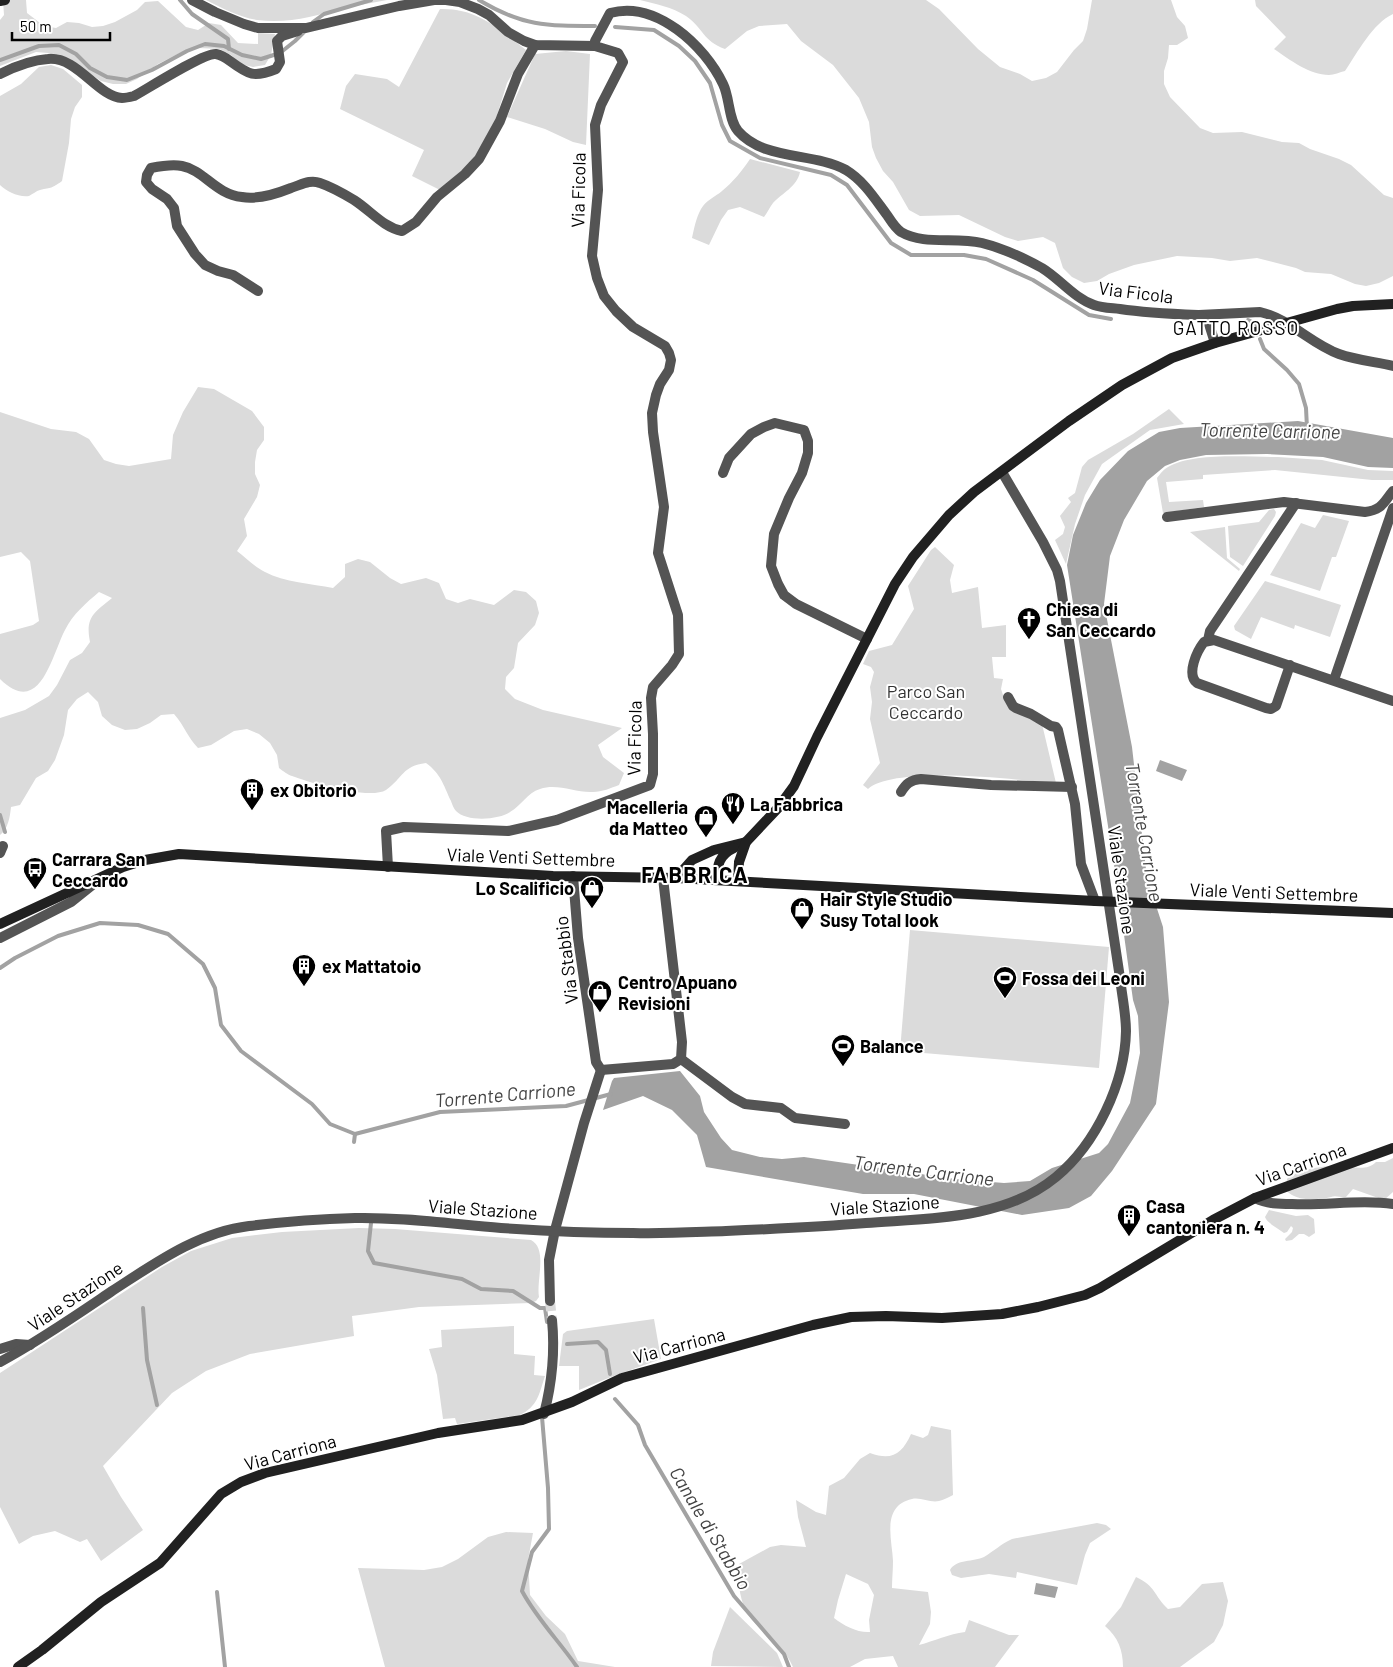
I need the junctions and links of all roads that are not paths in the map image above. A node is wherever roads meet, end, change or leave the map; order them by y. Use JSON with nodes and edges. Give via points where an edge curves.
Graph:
{"nodes":[{"id":1,"x":5,"y":0,"type":"edge"},
{"id":2,"x":192,"y":0,"type":"edge"},
{"id":3,"x":0,"y":1,"type":"edge"},
{"id":4,"x":306,"y":28,"type":"junction"},
{"id":5,"x":595,"y":44,"type":"junction"},
{"id":6,"x":535,"y":45,"type":"junction"},
{"id":7,"x":0,"y":74,"type":"edge"},
{"id":8,"x":258,"y":291,"type":"dead end"},
{"id":9,"x":1393,"y":304,"type":"edge"},
{"id":10,"x":1199,"y":315,"type":"junction"},
{"id":11,"x":1287,"y":322,"type":"junction"},
{"id":12,"x":1215,"y":343,"type":"junction"},
{"id":13,"x":1393,"y":366,"type":"edge"},
{"id":14,"x":1002,"y":472,"type":"junction"},
{"id":15,"x":723,"y":473,"type":"dead end"},
{"id":16,"x":1393,"y":491,"type":"edge"},
{"id":17,"x":1296,"y":503,"type":"junction"},
{"id":18,"x":1393,"y":508,"type":"edge"},
{"id":19,"x":1167,"y":517,"type":"dead end"},
{"id":20,"x":867,"y":640,"type":"junction"},
{"id":21,"x":1208,"y":640,"type":"junction"},
{"id":22,"x":1290,"y":665,"type":"junction"},
{"id":23,"x":1334,"y":680,"type":"junction"},
{"id":24,"x":1008,"y":697,"type":"dead end"},
{"id":25,"x":1393,"y":700,"type":"edge"},
{"id":26,"x":1072,"y":787,"type":"junction"},
{"id":27,"x":900,"y":792,"type":"dead end"},
{"id":28,"x":746,"y":842,"type":"junction"},
{"id":29,"x":388,"y":867,"type":"junction"},
{"id":30,"x":573,"y":876,"type":"junction"},
{"id":31,"x":101,"y":878,"type":"junction"},
{"id":32,"x":663,"y":878,"type":"junction"},
{"id":33,"x":676,"y":878,"type":"junction"},
{"id":34,"x":717,"y":880,"type":"junction"},
{"id":35,"x":738,"y":881,"type":"junction"},
{"id":36,"x":1095,"y":901,"type":"junction"},
{"id":37,"x":1393,"y":912,"type":"edge"},
{"id":38,"x":0,"y":924,"type":"edge"},
{"id":39,"x":0,"y":938,"type":"edge"},
{"id":40,"x":681,"y":1059,"type":"junction"},
{"id":41,"x":599,"y":1074,"type":"junction"},
{"id":42,"x":844,"y":1124,"type":"dead end"},
{"id":43,"x":1393,"y":1148,"type":"edge"},
{"id":44,"x":1255,"y":1198,"type":"junction"},
{"id":45,"x":1393,"y":1204,"type":"edge"},
{"id":46,"x":555,"y":1230,"type":"junction"},
{"id":47,"x":550,"y":1301,"type":"tunnel mouth"},
{"id":48,"x":552,"y":1320,"type":"tunnel mouth"},
{"id":49,"x":31,"y":1345,"type":"junction"},
{"id":50,"x":0,"y":1349,"type":"edge"},
{"id":51,"x":0,"y":1362,"type":"edge"},
{"id":52,"x":544,"y":1414,"type":"junction"},
{"id":53,"x":18,"y":1667,"type":"edge"}],
"edges":[{"from":1,"to":3,"type":"main road"},
{"from":2,"to":4,"type":"street","via":[[258,28]]},
{"from":4,"to":6,"type":"street","via":[[399,6],[446,0],[478,9],[508,32]]},
{"from":4,"to":7,"type":"street","via":[[282,36],[278,41],[280,62],[268,73],[259,76],[242,70],[215,53],[134,96],[121,98],[108,93],[60,60],[49,58]]},
{"from":5,"to":6,"type":"street"},
{"from":5,"to":10,"type":"street","name":"Via Ficola","via":[[610,13],[636,8],[654,14],[682,28],[710,62],[723,85],[736,129],[744,138],[759,147],[821,160],[846,170],[863,183],[898,230],[910,237],[982,243],[1042,268],[1095,306]]},
{"from":5,"to":29,"type":"street","name":"Via Ficola","via":[[618,54],[623,62],[601,105],[595,125],[598,190],[592,256],[597,278],[604,296],[616,311],[634,327],[665,346],[671,360],[652,412],[664,507],[658,553],[678,615],[679,654],[653,687],[653,774],[650,785],[557,820],[508,831],[404,828],[386,831]]},
{"from":6,"to":8,"type":"street","via":[[479,159],[437,197],[416,222],[402,231],[392,229],[355,200],[319,182],[308,182],[255,198],[242,198],[219,190],[182,166],[151,168],[146,182],[174,208],[177,226],[195,254],[206,265],[233,274]]},
{"from":9,"to":11,"type":"main road","via":[[1345,308]]},
{"from":10,"to":11,"type":"street","name":"Via Ficola","via":[[1260,312]]},
{"from":10,"to":12,"type":"street","via":[[1209,324]]},
{"from":11,"to":12,"type":"main road"},
{"from":11,"to":13,"type":"street","name":"Via Ficola","via":[[1339,354]]},
{"from":12,"to":14,"type":"main road","via":[[1172,358],[1122,384]]},
{"from":14,"to":20,"type":"main road","via":[[949,515],[913,557],[895,584]]},
{"from":14,"to":46,"type":"street","name":"Viale Stazione","via":[[1057,570],[1120,978],[1126,1031],[1121,1068],[1114,1092],[1091,1139],[1055,1178],[1034,1191],[984,1211],[952,1217],[819,1227],[634,1234]]},
{"from":15,"to":20,"type":"street","via":[[729,458],[751,434],[764,427],[775,423],[804,430],[808,453],[774,534],[771,566],[784,594],[796,604]]},
{"from":16,"to":17,"type":"street","via":[[1384,505],[1365,512]]},
{"from":17,"to":19,"type":"street"},
{"from":17,"to":21,"type":"street","via":[[1210,631]]},
{"from":18,"to":23,"type":"street"},
{"from":20,"to":28,"type":"main road","via":[[794,786]]},
{"from":21,"to":22,"type":"street"},
{"from":21,"to":22,"type":"street","via":[[1200,646],[1192,670],[1193,680],[1266,708],[1276,706]]},
{"from":22,"to":23,"type":"street"},
{"from":23,"to":25,"type":"street"},
{"from":24,"to":26,"type":"street","via":[[1016,708],[1056,727]]},
{"from":26,"to":27,"type":"street","via":[[920,779],[912,780]]},
{"from":26,"to":36,"type":"street","via":[[1081,864]]},
{"from":28,"to":33,"type":"main road","via":[[714,850],[692,860]]},
{"from":28,"to":34,"type":"main road","via":[[727,851],[719,859]]},
{"from":28,"to":35,"type":"main road","via":[[739,862]]},
{"from":29,"to":30,"type":"main road","name":"Viale Venti Settembre"},
{"from":29,"to":31,"type":"main road","name":"Viale Venti Settembre","via":[[179,854],[145,860]]},
{"from":30,"to":32,"type":"main road","name":"Viale Venti Settembre"},
{"from":30,"to":41,"type":"street","name":"Via Stabbio","via":[[582,972]]},
{"from":31,"to":38,"type":"main road","name":"Viale Venti Settembre"},
{"from":31,"to":39,"type":"street","via":[[71,902]]},
{"from":32,"to":33,"type":"main road","name":"Viale Venti Settembre"},
{"from":32,"to":40,"type":"street","via":[[682,1042]]},
{"from":33,"to":34,"type":"main road","name":"Viale Venti Settembre"},
{"from":34,"to":35,"type":"main road","name":"Viale Venti Settembre"},
{"from":35,"to":36,"type":"main road","name":"Viale Venti Settembre"},
{"from":36,"to":37,"type":"main road","name":"Viale Venti Settembre"},
{"from":40,"to":41,"type":"street","via":[[673,1064]]},
{"from":40,"to":42,"type":"street","via":[[745,1104],[781,1108],[795,1118]]},
{"from":41,"to":46,"type":"street"},
{"from":43,"to":44,"type":"main road","name":"Via Carriona"},
{"from":44,"to":45,"type":"street","via":[[1278,1204]]},
{"from":44,"to":52,"type":"main road","name":"Via Carriona","via":[[1085,1295],[1002,1314],[942,1318],[851,1317],[813,1325],[622,1378]]},
{"from":46,"to":47,"type":"street","via":[[549,1260]]},
{"from":46,"to":49,"type":"street","name":"Viale Stazione","via":[[356,1218],[245,1226],[202,1238],[161,1259]]},
{"from":48,"to":52,"type":"street","via":[[553,1356]]},
{"from":49,"to":50,"type":"street","via":[[16,1344]]},
{"from":49,"to":51,"type":"street","name":"Viale Stazione"},
{"from":52,"to":53,"type":"main road","name":"Via Carriona","via":[[442,1432],[264,1473],[241,1482],[221,1494],[160,1563],[101,1602]]}]}
